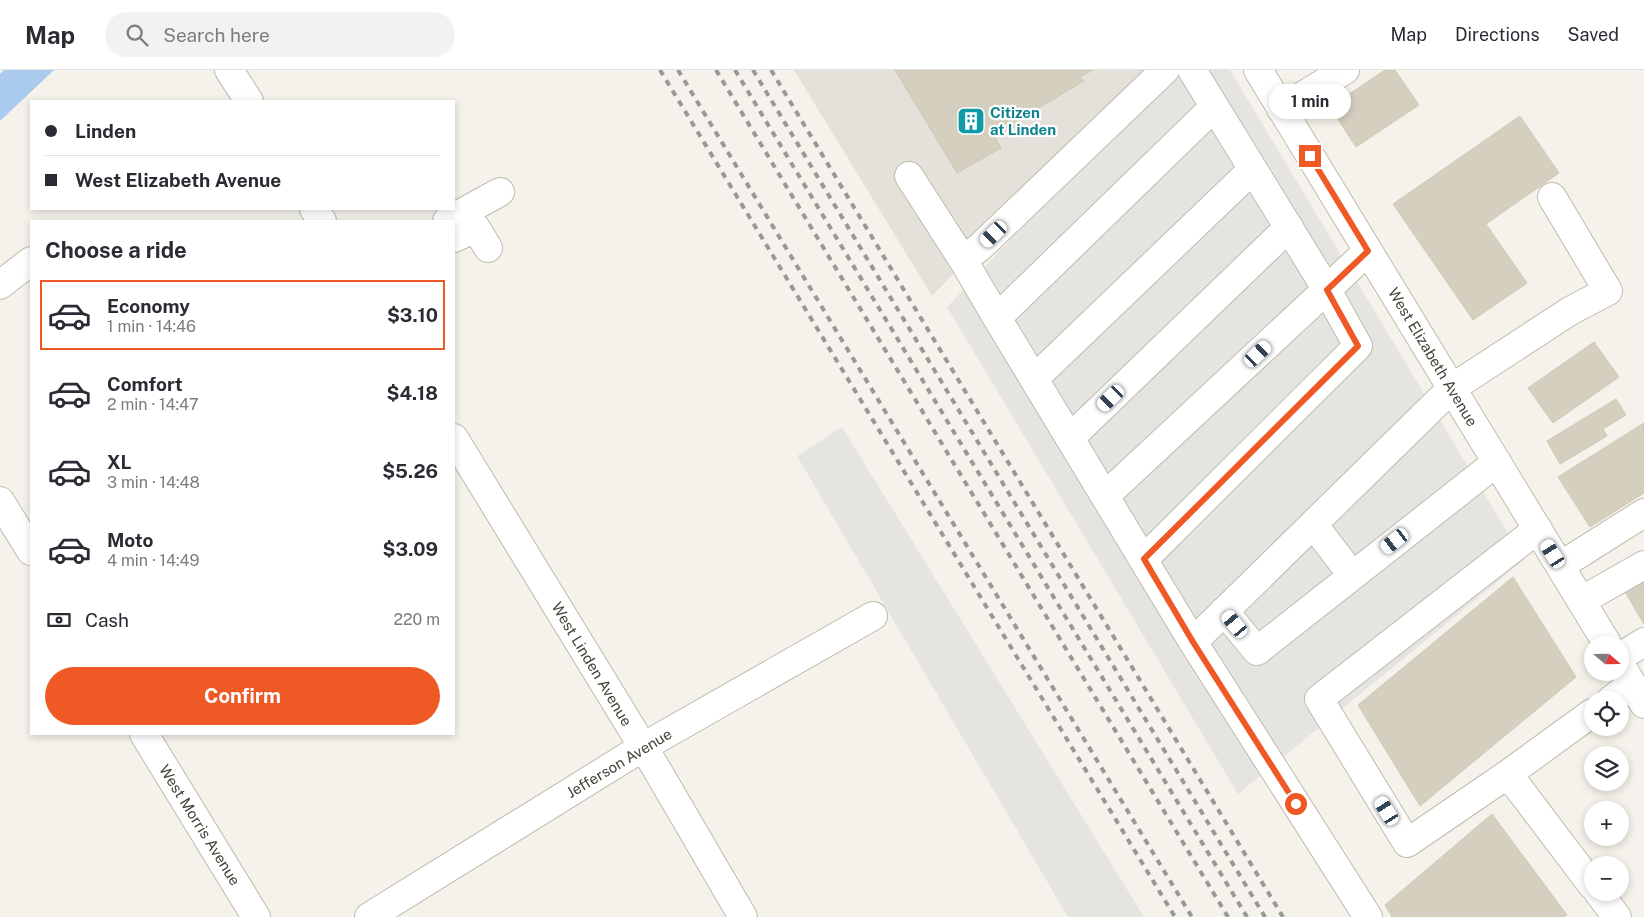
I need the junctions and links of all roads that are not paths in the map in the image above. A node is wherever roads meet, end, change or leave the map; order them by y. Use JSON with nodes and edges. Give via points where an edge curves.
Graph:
{"nodes":[{"id":1,"x":230,"y":70,"type":"edge"},
{"id":2,"x":1165,"y":70,"type":"edge"},
{"id":3,"x":1192,"y":70,"type":"edge"},
{"id":4,"x":1258,"y":70,"type":"edge"},
{"id":5,"x":1345,"y":70,"type":"edge"},
{"id":6,"x":247,"y":100,"type":"edge"},
{"id":7,"x":1214,"y":107,"type":"junction"},
{"id":8,"x":1281,"y":108,"type":"junction"},
{"id":9,"x":1253,"y":168,"type":"junction"},
{"id":10,"x":910,"y":176,"type":"dead end"},
{"id":11,"x":500,"y":192,"type":"dead end"},
{"id":12,"x":1552,"y":197,"type":"dead end"},
{"id":13,"x":449,"y":220,"type":"edge"},
{"id":14,"x":1288,"y":227,"type":"junction"},
{"id":15,"x":455,"y":238,"type":"edge"},
{"id":16,"x":488,"y":248,"type":"dead end"},
{"id":17,"x":1368,"y":251,"type":"junction"},
{"id":18,"x":963,"y":260,"type":"junction"},
{"id":19,"x":30,"y":262,"type":"edge"},
{"id":20,"x":0,"y":285,"type":"edge"},
{"id":21,"x":1327,"y":290,"type":"junction"},
{"id":22,"x":997,"y":318,"type":"junction"},
{"id":23,"x":1034,"y":379,"type":"junction"},
{"id":24,"x":1452,"y":388,"type":"junction"},
{"id":25,"x":1070,"y":438,"type":"junction"},
{"id":26,"x":455,"y":440,"type":"edge"},
{"id":27,"x":1496,"y":462,"type":"junction"},
{"id":28,"x":1105,"y":496,"type":"junction"},
{"id":29,"x":0,"y":501,"type":"edge"},
{"id":30,"x":1644,"y":513,"type":"edge"},
{"id":31,"x":1313,"y":524,"type":"junction"},
{"id":32,"x":1538,"y":529,"type":"junction"},
{"id":33,"x":30,"y":549,"type":"edge"},
{"id":34,"x":1144,"y":559,"type":"junction"},
{"id":35,"x":1644,"y":565,"type":"edge"},
{"id":36,"x":1560,"y":566,"type":"junction"},
{"id":37,"x":1352,"y":576,"type":"junction"},
{"id":38,"x":1582,"y":601,"type":"junction"},
{"id":39,"x":1224,"y":611,"type":"junction"},
{"id":40,"x":873,"y":616,"type":"dead end"},
{"id":41,"x":1603,"y":636,"type":"edge"},
{"id":42,"x":1193,"y":642,"type":"junction"},
{"id":43,"x":1644,"y":642,"type":"edge"},
{"id":44,"x":1629,"y":651,"type":"edge"},
{"id":45,"x":1584,"y":719,"type":"edge"},
{"id":46,"x":145,"y":735,"type":"edge"},
{"id":47,"x":643,"y":747,"type":"junction"},
{"id":48,"x":1508,"y":774,"type":"junction"},
{"id":49,"x":1584,"y":874,"type":"edge"},
{"id":50,"x":1605,"y":901,"type":"edge"},
{"id":51,"x":256,"y":917,"type":"edge"},
{"id":52,"x":369,"y":917,"type":"edge"},
{"id":53,"x":743,"y":917,"type":"edge"},
{"id":54,"x":1368,"y":917,"type":"edge"},
{"id":55,"x":1617,"y":917,"type":"edge"}],
"edges":[{"from":1,"to":6,"type":"street"},
{"from":2,"to":18,"type":"street"},
{"from":3,"to":7,"type":"street"},
{"from":4,"to":8,"type":"street","name":"West Elizabeth Avenue"},
{"from":5,"to":8,"type":"street"},
{"from":7,"to":9,"type":"street"},
{"from":7,"to":22,"type":"street"},
{"from":8,"to":17,"type":"street","name":"West Elizabeth Avenue"},
{"from":9,"to":14,"type":"street"},
{"from":9,"to":23,"type":"street"},
{"from":10,"to":18,"type":"street"},
{"from":11,"to":13,"type":"street"},
{"from":12,"to":24,"type":"street","via":[[1608,291],[1570,311]]},
{"from":14,"to":21,"type":"street"},
{"from":14,"to":25,"type":"street"},
{"from":15,"to":16,"type":"street","via":[[476,228]]},
{"from":17,"to":21,"type":"street"},
{"from":17,"to":24,"type":"street","name":"West Elizabeth Avenue"},
{"from":18,"to":22,"type":"street"},
{"from":19,"to":20,"type":"street"},
{"from":21,"to":28,"type":"street"},
{"from":21,"to":34,"type":"street","via":[[1358,346]]},
{"from":22,"to":23,"type":"street"},
{"from":23,"to":25,"type":"street"},
{"from":24,"to":27,"type":"street","name":"West Elizabeth Avenue"},
{"from":24,"to":31,"type":"street"},
{"from":25,"to":28,"type":"street"},
{"from":26,"to":47,"type":"street","name":"West Linden Avenue"},
{"from":27,"to":32,"type":"street","name":"West Elizabeth Avenue"},
{"from":27,"to":37,"type":"street"},
{"from":28,"to":34,"type":"street"},
{"from":29,"to":33,"type":"street"},
{"from":30,"to":36,"type":"street"},
{"from":31,"to":37,"type":"street"},
{"from":31,"to":39,"type":"street"},
{"from":32,"to":36,"type":"street","name":"West Elizabeth Avenue"},
{"from":32,"to":48,"type":"street","via":[[1319,699],[1407,843]]},
{"from":34,"to":42,"type":"street"},
{"from":35,"to":38,"type":"street"},
{"from":36,"to":38,"type":"street","name":"West Elizabeth Avenue"},
{"from":37,"to":39,"type":"street","via":[[1257,651]]},
{"from":38,"to":41,"type":"street","name":"West Elizabeth Avenue"},
{"from":39,"to":42,"type":"street"},
{"from":40,"to":47,"type":"street","name":"Jefferson Avenue"},
{"from":42,"to":54,"type":"street"},
{"from":43,"to":44,"type":"street"},
{"from":45,"to":48,"type":"street"},
{"from":46,"to":51,"type":"street","name":"West Morris Avenue"},
{"from":47,"to":52,"type":"street","name":"Jefferson Avenue"},
{"from":47,"to":53,"type":"street","name":"West Linden Avenue"},
{"from":48,"to":49,"type":"street"},
{"from":50,"to":55,"type":"street"}]}
